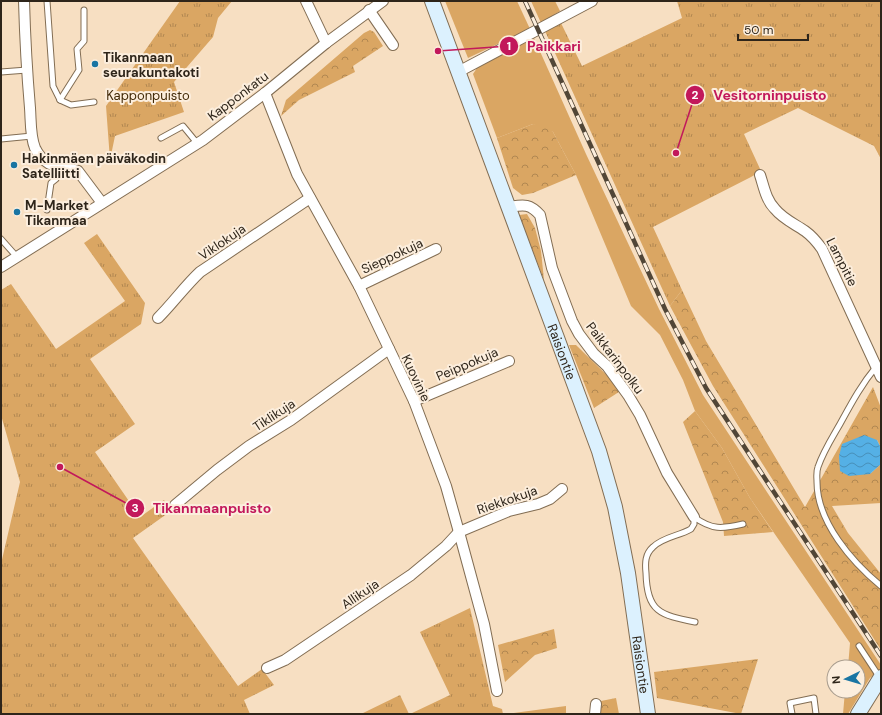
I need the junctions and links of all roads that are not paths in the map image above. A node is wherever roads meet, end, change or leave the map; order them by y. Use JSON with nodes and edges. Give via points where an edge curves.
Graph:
{"nodes":[{"id":1,"x":24,"y":1,"type":"edge"},
{"id":2,"x":47,"y":1,"type":"edge"},
{"id":3,"x":306,"y":1,"type":"edge"},
{"id":4,"x":383,"y":1,"type":"edge"},
{"id":5,"x":432,"y":1,"type":"edge"},
{"id":6,"x":592,"y":1,"type":"edge"},
{"id":7,"x":84,"y":10,"type":"dead end"},
{"id":8,"x":369,"y":10,"type":"junction"},
{"id":9,"x":326,"y":42,"type":"junction"},
{"id":10,"x":393,"y":45,"type":"dead end"},
{"id":11,"x":27,"y":70,"type":"junction"},
{"id":12,"x":1,"y":72,"type":"edge"},
{"id":13,"x":458,"y":72,"type":"junction"},
{"id":14,"x":265,"y":93,"type":"junction"},
{"id":15,"x":60,"y":100,"type":"junction"},
{"id":16,"x":94,"y":102,"type":"dead end"},
{"id":17,"x":32,"y":136,"type":"junction"},
{"id":18,"x":161,"y":138,"type":"dead end"},
{"id":19,"x":1,"y":139,"type":"edge"},
{"id":20,"x":197,"y":143,"type":"junction"},
{"id":21,"x":58,"y":168,"type":"junction"},
{"id":22,"x":760,"y":175,"type":"dead end"},
{"id":23,"x":310,"y":198,"type":"junction"},
{"id":24,"x":102,"y":203,"type":"junction"},
{"id":25,"x":509,"y":207,"type":"junction"},
{"id":26,"x":46,"y":210,"type":"dead end"},
{"id":27,"x":1,"y":239,"type":"edge"},
{"id":28,"x":436,"y":249,"type":"dead end"},
{"id":29,"x":17,"y":257,"type":"junction"},
{"id":30,"x":1,"y":267,"type":"edge"},
{"id":31,"x":359,"y":286,"type":"junction"},
{"id":32,"x":158,"y":318,"type":"dead end"},
{"id":33,"x":388,"y":349,"type":"junction"},
{"id":34,"x":508,"y":361,"type":"dead end"},
{"id":35,"x":877,"y":367,"type":"junction"},
{"id":36,"x":881,"y":377,"type":"edge"},
{"id":37,"x":414,"y":401,"type":"junction"},
{"id":38,"x":562,"y":489,"type":"dead end"},
{"id":39,"x":175,"y":505,"type":"dead end"},
{"id":40,"x":694,"y":517,"type":"junction"},
{"id":41,"x":743,"y":524,"type":"dead end"},
{"id":42,"x":459,"y":532,"type":"junction"},
{"id":43,"x":881,"y":586,"type":"edge"},
{"id":44,"x":695,"y":622,"type":"dead end"},
{"id":45,"x":859,"y":646,"type":"dead end"},
{"id":46,"x":267,"y":668,"type":"dead end"},
{"id":47,"x":881,"y":678,"type":"edge"},
{"id":48,"x":497,"y":691,"type":"dead end"},
{"id":49,"x":648,"y":714,"type":"edge"},
{"id":50,"x":792,"y":714,"type":"edge"},
{"id":51,"x":816,"y":714,"type":"edge"},
{"id":52,"x":858,"y":714,"type":"edge"}],
"edges":[{"from":1,"to":11,"type":"street"},
{"from":2,"to":15,"type":"lane","via":[[53,86]]},
{"from":3,"to":9,"type":"street"},
{"from":4,"to":8,"type":"street","name":"Kapponkatu"},
{"from":5,"to":13,"type":"main road","name":"Raisiontie"},
{"from":6,"to":13,"type":"street"},
{"from":7,"to":15,"type":"lane","via":[[84,41],[77,49],[79,70]]},
{"from":8,"to":9,"type":"street","name":"Kapponkatu"},
{"from":8,"to":10,"type":"street"},
{"from":9,"to":14,"type":"street","name":"Kapponkatu"},
{"from":11,"to":12,"type":"lane"},
{"from":11,"to":17,"type":"street"},
{"from":13,"to":25,"type":"main road","name":"Raisiontie"},
{"from":14,"to":20,"type":"street","name":"Kapponkatu"},
{"from":14,"to":23,"type":"street","name":"Kuovinie","via":[[287,152]]},
{"from":15,"to":16,"type":"lane","via":[[71,105]]},
{"from":17,"to":19,"type":"lane"},
{"from":17,"to":21,"type":"street","via":[[35,148],[43,160]]},
{"from":18,"to":20,"type":"lane","via":[[183,126]]},
{"from":20,"to":24,"type":"street","name":"Kapponkatu"},
{"from":21,"to":24,"type":"street","via":[[78,171]]},
{"from":21,"to":26,"type":"lane","via":[[56,179],[51,183]]},
{"from":22,"to":35,"type":"street","name":"Lampitie","via":[[774,209],[805,230],[822,249]]},
{"from":23,"to":31,"type":"street","name":"Kuovinie"},
{"from":23,"to":32,"type":"street","name":"Viklokuja","via":[[200,272]]},
{"from":24,"to":29,"type":"street","name":"Kapponkatu"},
{"from":25,"to":40,"type":"street","name":"Paikkarinpolku","via":[[528,206],[540,215],[552,268],[572,321],[594,354],[607,366],[628,395],[667,473]]},
{"from":25,"to":49,"type":"main road","name":"Raisiontie","via":[[590,426],[615,507],[628,573]]},
{"from":27,"to":29,"type":"lane"},
{"from":28,"to":31,"type":"street","name":"Sieppokuja"},
{"from":29,"to":30,"type":"street","name":"Kapponkatu"},
{"from":31,"to":33,"type":"street","name":"Kuovinie"},
{"from":33,"to":37,"type":"street","name":"Kuovinie"},
{"from":33,"to":39,"type":"street","name":"Tiklikuja","via":[[291,420],[249,446]]},
{"from":34,"to":37,"type":"street","name":"Peippokuja"},
{"from":35,"to":36,"type":"street","name":"Lampitie"},
{"from":35,"to":43,"type":"lane","via":[[864,381],[827,447],[817,469],[817,493],[822,512],[834,535],[856,562]]},
{"from":37,"to":42,"type":"street","name":"Kuovinie","via":[[446,486]]},
{"from":38,"to":42,"type":"street","name":"Riekkokuja","via":[[550,499],[509,511]]},
{"from":40,"to":41,"type":"lane","via":[[715,528]]},
{"from":40,"to":44,"type":"lane","via":[[691,529],[659,542],[652,548],[646,556],[645,566],[646,585],[654,607],[673,617]]},
{"from":42,"to":46,"type":"street","name":"Allikuja","via":[[411,575],[285,660]]},
{"from":42,"to":48,"type":"street","name":"Kuovinie","via":[[484,624]]},
{"from":45,"to":47,"type":"lane"},
{"from":47,"to":52,"type":"main road"},
{"from":50,"to":51,"type":"lane","via":[[790,703],[814,698]]}]}
